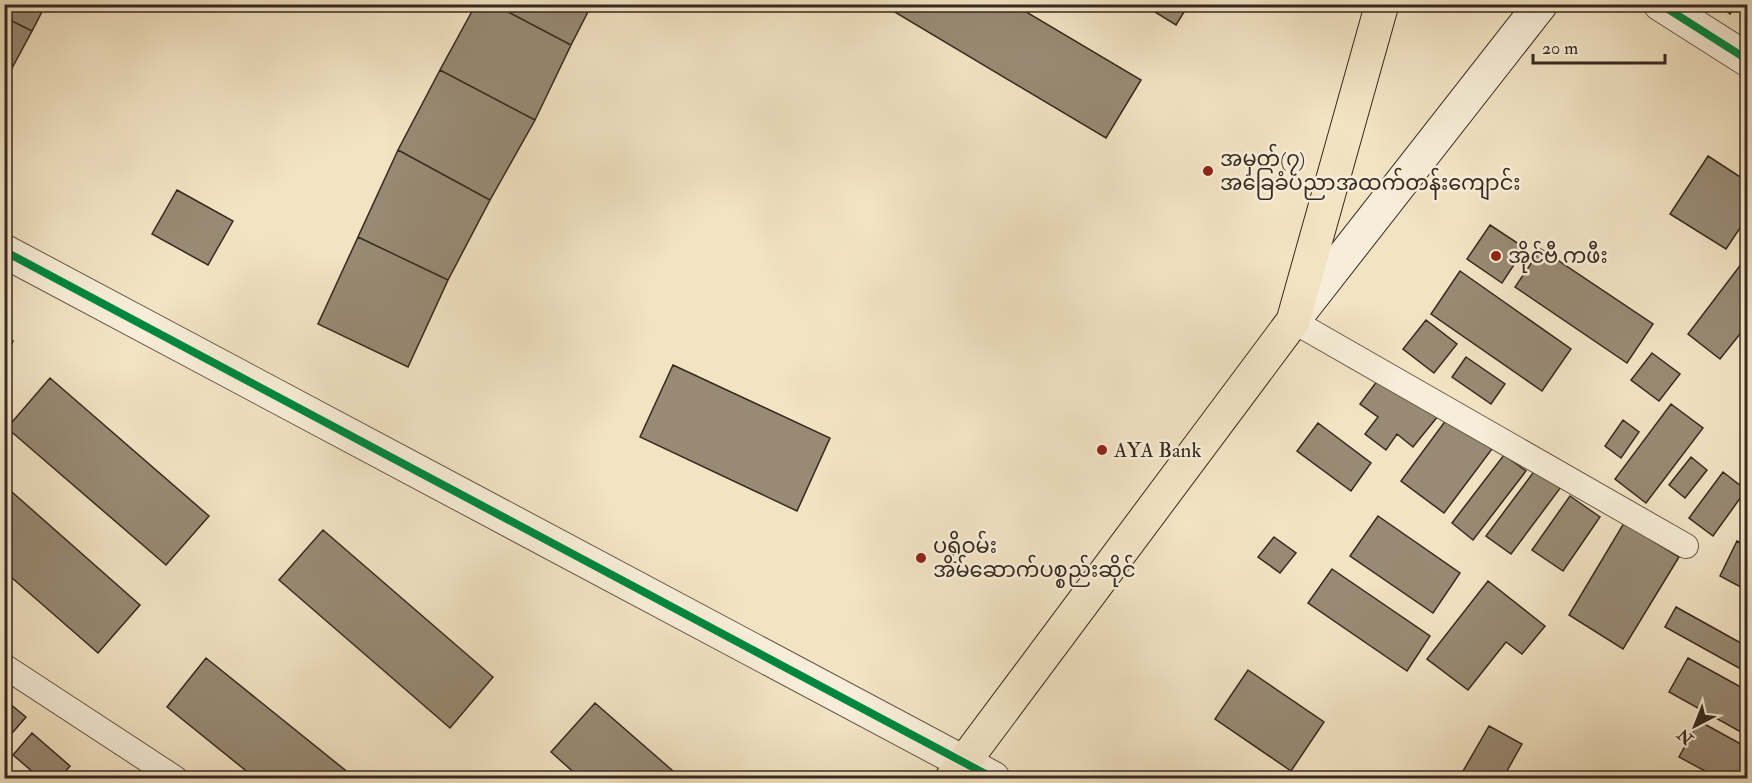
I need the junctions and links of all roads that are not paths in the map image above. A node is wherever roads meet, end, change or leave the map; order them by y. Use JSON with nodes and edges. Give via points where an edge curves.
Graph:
{"nodes":[{"id":1,"x":1382,"y":4,"type":"edge"},
{"id":2,"x":1542,"y":4,"type":"edge"},
{"id":3,"x":1660,"y":4,"type":"edge"},
{"id":4,"x":1748,"y":60,"type":"edge"},
{"id":5,"x":4,"y":251,"type":"edge"},
{"id":6,"x":1293,"y":321,"type":"junction"},
{"id":7,"x":1686,"y":546,"type":"dead end"},
{"id":8,"x":4,"y":666,"type":"edge"},
{"id":9,"x":958,"y":770,"type":"edge"},
{"id":10,"x":175,"y":778,"type":"edge"},
{"id":11,"x":993,"y":778,"type":"edge"}],
"edges":[{"from":1,"to":6,"type":"main road"},
{"from":2,"to":6,"type":"street"},
{"from":3,"to":4,"type":"street"},
{"from":5,"to":9,"type":"street"},
{"from":6,"to":7,"type":"lane"},
{"from":6,"to":9,"type":"main road"},
{"from":8,"to":10,"type":"lane"},
{"from":9,"to":11,"type":"street"}]}
